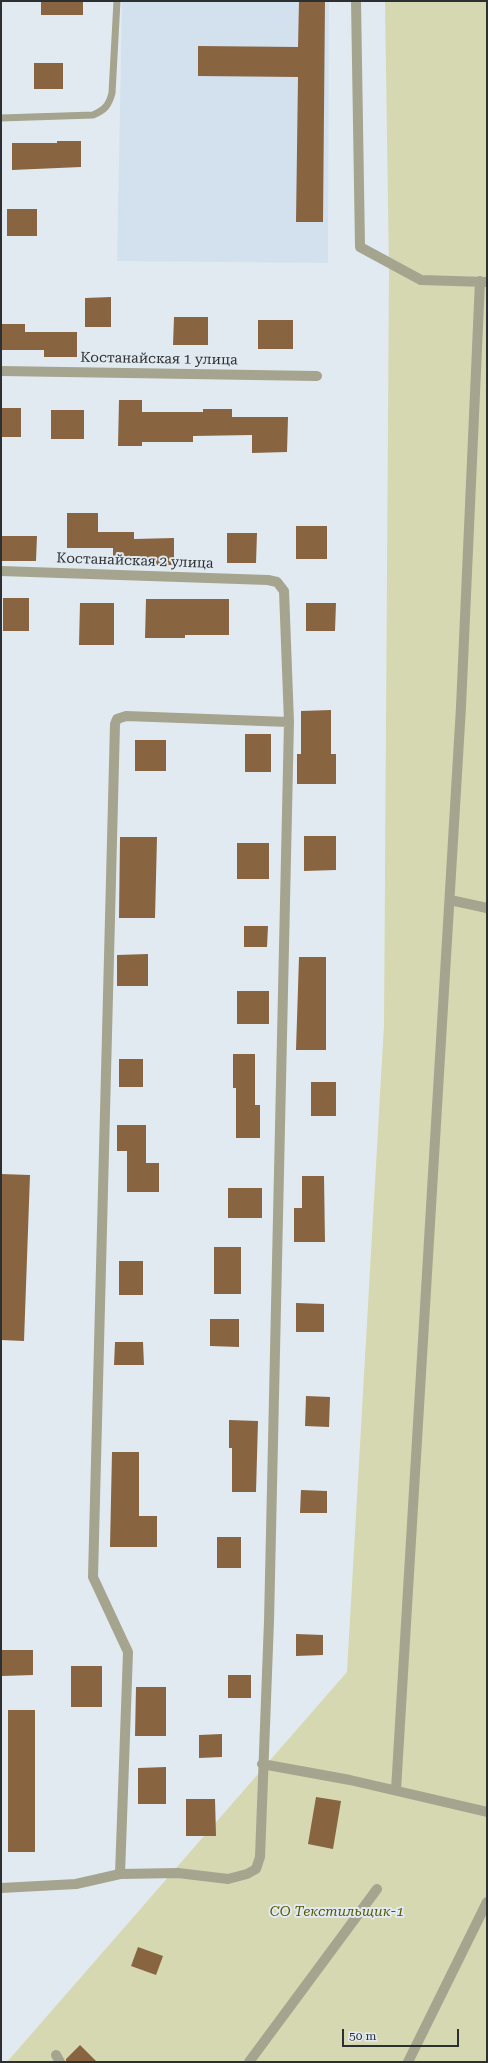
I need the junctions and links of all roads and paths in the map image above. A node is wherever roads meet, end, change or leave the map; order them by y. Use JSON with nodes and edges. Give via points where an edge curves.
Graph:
{"nodes":[{"id":1,"x":118,"y":1,"type":"edge"},
{"id":2,"x":356,"y":1,"type":"edge"},
{"id":3,"x":1,"y":118,"type":"edge"},
{"id":4,"x":484,"y":281,"type":"edge"},
{"id":5,"x":1,"y":371,"type":"edge"},
{"id":6,"x":317,"y":376,"type":"dead end"},
{"id":7,"x":1,"y":571,"type":"edge"},
{"id":8,"x":289,"y":722,"type":"junction"},
{"id":9,"x":450,"y":900,"type":"junction"},
{"id":10,"x":487,"y":908,"type":"edge"},
{"id":11,"x":262,"y":1764,"type":"junction"},
{"id":12,"x":396,"y":1790,"type":"junction"},
{"id":13,"x":487,"y":1812,"type":"edge"},
{"id":14,"x":120,"y":1874,"type":"junction"},
{"id":15,"x":1,"y":1888,"type":"edge"},
{"id":16,"x":377,"y":1889,"type":"dead end"},
{"id":17,"x":487,"y":1902,"type":"edge"},
{"id":18,"x":249,"y":2062,"type":"edge"},
{"id":19,"x":408,"y":2062,"type":"edge"}],
"edges":[{"from":1,"to":3,"type":"lane","via":[[112,93],[110,102],[104,110],[93,115]]},
{"from":2,"to":4,"type":"street","via":[[360,247],[421,280]]},
{"from":4,"to":9,"type":"street"},
{"from":5,"to":6,"type":"street","name":"Костанайская 1 улица"},
{"from":7,"to":8,"type":"street","name":"Костанайская 2 улица","via":[[277,582],[284,591]]},
{"from":8,"to":11,"type":"street","via":[[269,1613]]},
{"from":8,"to":14,"type":"street","via":[[126,716],[117,719],[115,724],[93,1577],[128,1652]]},
{"from":9,"to":10,"type":"street"},
{"from":9,"to":12,"type":"street"},
{"from":11,"to":12,"type":"street"},
{"from":11,"to":14,"type":"street","via":[[262,1837],[256,1869],[228,1879],[178,1873]]},
{"from":12,"to":13,"type":"street"},
{"from":14,"to":15,"type":"street","via":[[76,1884]]},
{"from":16,"to":18,"type":"street"},
{"from":17,"to":19,"type":"street"}]}
